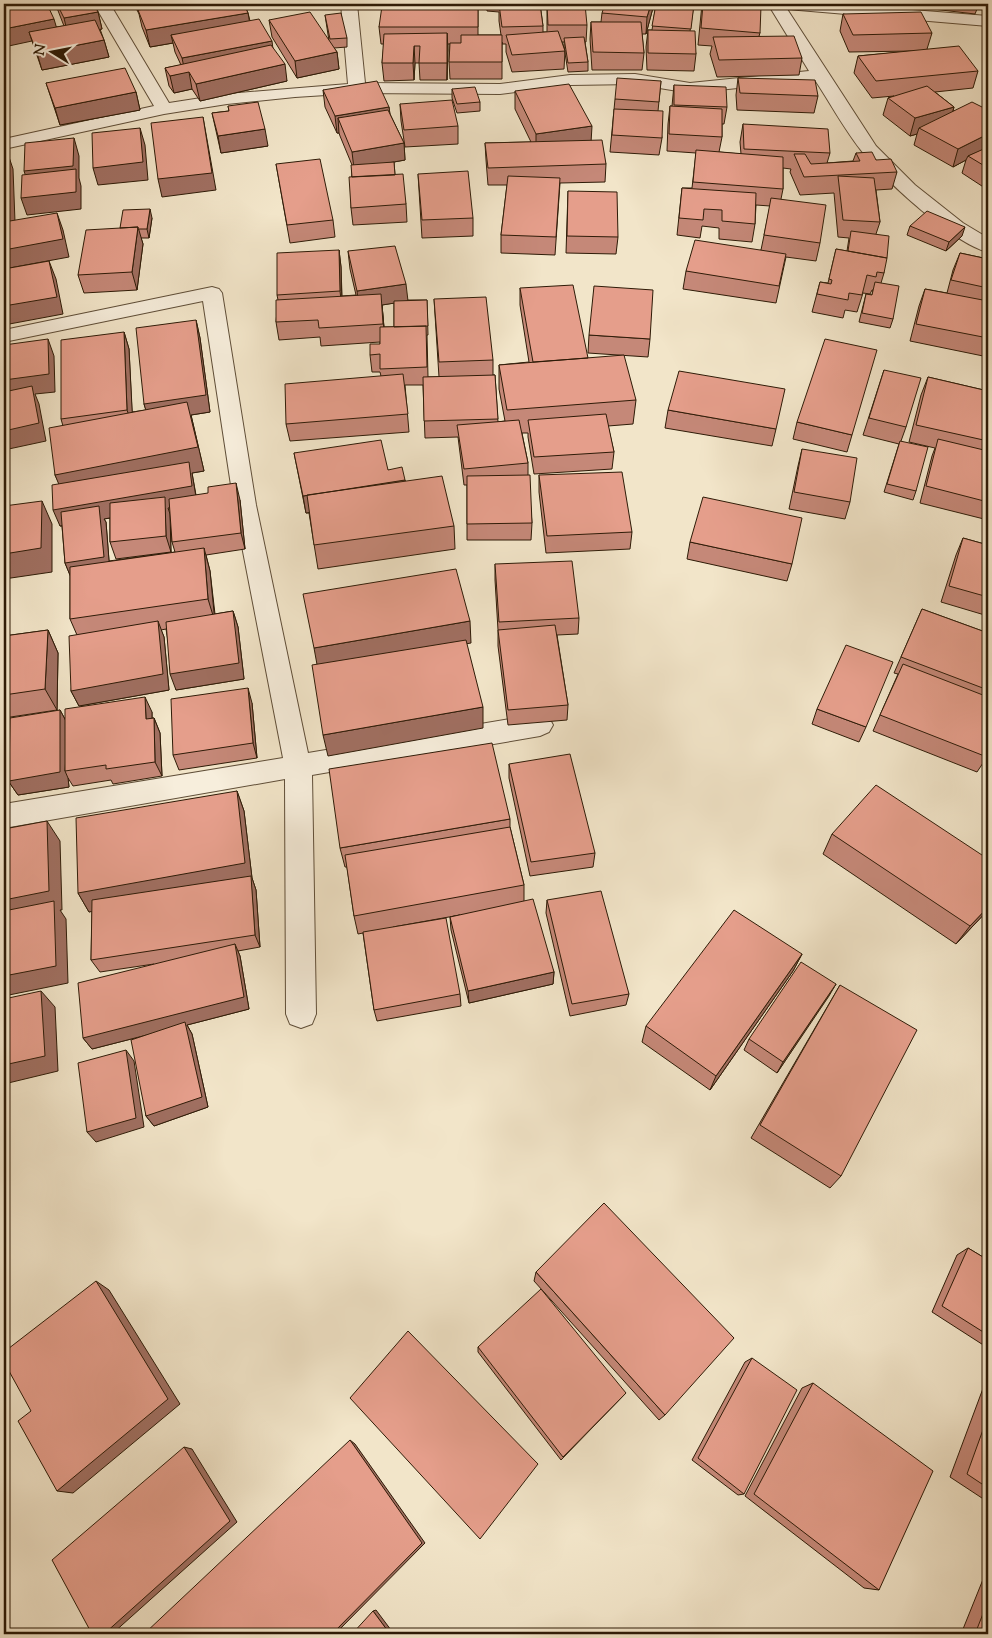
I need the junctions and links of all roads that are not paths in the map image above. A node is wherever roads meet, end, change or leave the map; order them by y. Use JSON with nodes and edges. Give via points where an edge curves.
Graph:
{"nodes":[{"id":1,"x":102,"y":4,"type":"edge"},
{"id":2,"x":349,"y":4,"type":"edge"},
{"id":3,"x":776,"y":4,"type":"edge"},
{"id":4,"x":782,"y":4,"type":"edge"},
{"id":5,"x":988,"y":21,"type":"edge"},
{"id":6,"x":820,"y":75,"type":"junction"},
{"id":7,"x":357,"y":88,"type":"junction"},
{"id":8,"x":164,"y":109,"type":"junction"},
{"id":9,"x":4,"y":144,"type":"edge"},
{"id":10,"x":988,"y":246,"type":"edge"},
{"id":11,"x":4,"y":336,"type":"edge"},
{"id":12,"x":540,"y":725,"type":"edge"},
{"id":13,"x":298,"y":767,"type":"junction"},
{"id":14,"x":4,"y":816,"type":"edge"},
{"id":15,"x":301,"y":1014,"type":"dead end"}],
"edges":[{"from":1,"to":8,"type":"street"},
{"from":2,"to":7,"type":"street"},
{"from":3,"to":6,"type":"street"},
{"from":4,"to":5,"type":"street"},
{"from":6,"to":7,"type":"street","via":[[690,88],[635,78],[570,80],[500,89]]},
{"from":6,"to":10,"type":"street","via":[[870,150],[909,189],[956,227]]},
{"from":7,"to":8,"type":"street","via":[[228,99]]},
{"from":8,"to":9,"type":"street"},
{"from":11,"to":13,"type":"street","via":[[212,292],[245,505]]},
{"from":12,"to":13,"type":"street"},
{"from":13,"to":14,"type":"street"},
{"from":13,"to":15,"type":"street"}]}
